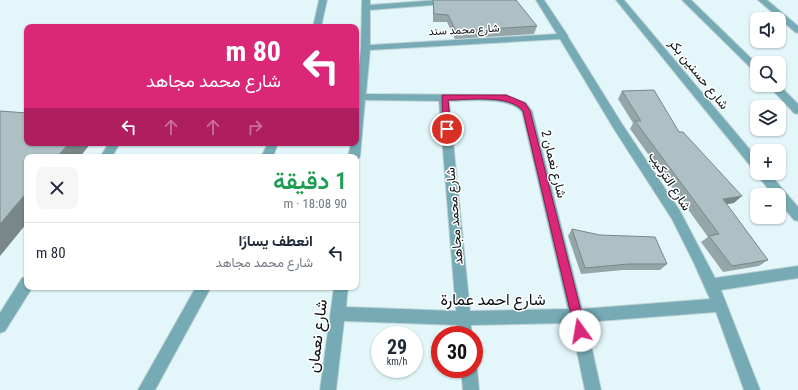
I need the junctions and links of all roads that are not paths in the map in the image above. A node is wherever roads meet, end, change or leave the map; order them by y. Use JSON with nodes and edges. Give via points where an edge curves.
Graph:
{"nodes":[{"id":1,"x":323,"y":0,"type":"edge"},
{"id":2,"x":470,"y":0,"type":"edge"},
{"id":3,"x":540,"y":0,"type":"edge"},
{"id":4,"x":620,"y":0,"type":"edge"},
{"id":5,"x":686,"y":0,"type":"edge"},
{"id":6,"x":762,"y":0,"type":"edge"},
{"id":7,"x":366,"y":4,"type":"edge"},
{"id":8,"x":318,"y":24,"type":"edge"},
{"id":9,"x":798,"y":30,"type":"edge"},
{"id":10,"x":564,"y":36,"type":"junction"},
{"id":11,"x":366,"y":48,"type":"junction"},
{"id":12,"x":750,"y":62,"type":"edge"},
{"id":13,"x":780,"y":92,"type":"edge"},
{"id":14,"x":360,"y":97,"type":"junction"},
{"id":15,"x":444,"y":97,"type":"junction"},
{"id":16,"x":359,"y":108,"type":"edge"},
{"id":17,"x":798,"y":110,"type":"edge"},
{"id":18,"x":750,"y":158,"type":"edge"},
{"id":19,"x":768,"y":180,"type":"edge"},
{"id":20,"x":798,"y":216,"type":"edge"},
{"id":21,"x":798,"y":272,"type":"edge"},
{"id":22,"x":712,"y":285,"type":"junction"},
{"id":23,"x":24,"y":288,"type":"edge"},
{"id":24,"x":202,"y":290,"type":"edge"},
{"id":25,"x":341,"y":290,"type":"edge"},
{"id":26,"x":719,"y":305,"type":"junction"},
{"id":27,"x":338,"y":314,"type":"junction"},
{"id":28,"x":577,"y":316,"type":"junction"},
{"id":29,"x":462,"y":318,"type":"junction"},
{"id":30,"x":0,"y":326,"type":"edge"},
{"id":31,"x":463,"y":326,"type":"edge"},
{"id":32,"x":470,"y":378,"type":"edge"},
{"id":33,"x":146,"y":390,"type":"edge"},
{"id":34,"x":328,"y":390,"type":"edge"},
{"id":35,"x":471,"y":390,"type":"edge"},
{"id":36,"x":593,"y":390,"type":"edge"},
{"id":37,"x":752,"y":390,"type":"edge"}],
"edges":[{"from":1,"to":8,"type":"street"},
{"from":2,"to":7,"type":"street"},
{"from":3,"to":10,"type":"street","name":"شارع التركيب"},
{"from":4,"to":18,"type":"street","name":"شارع حسنين بكر"},
{"from":5,"to":12,"type":"street"},
{"from":6,"to":9,"type":"street"},
{"from":7,"to":11,"type":"street"},
{"from":10,"to":11,"type":"street","name":"شارع محمد سند"},
{"from":10,"to":22,"type":"street","name":"شارع التركيب","via":[[609,113],[676,215]]},
{"from":11,"to":14,"type":"street"},
{"from":13,"to":17,"type":"street"},
{"from":14,"to":15,"type":"street","name":"شارع نعمان 2"},
{"from":14,"to":16,"type":"street"},
{"from":15,"to":28,"type":"street","name":"شارع نعمان 2","via":[[506,98],[522,105],[526,111]]},
{"from":15,"to":29,"type":"street","name":"شارع محمد مجاهد"},
{"from":19,"to":20,"type":"street"},
{"from":21,"to":22,"type":"street"},
{"from":22,"to":26,"type":"street","name":"شارع التركيب"},
{"from":23,"to":30,"type":"street"},
{"from":24,"to":33,"type":"street"},
{"from":25,"to":27,"type":"street","name":"شارع نعمان"},
{"from":26,"to":28,"type":"street","name":"شارع احمد عمارة"},
{"from":26,"to":37,"type":"street","name":"شارع التركيب","via":[[736,343]]},
{"from":27,"to":29,"type":"street","name":"شارع احمد عمارة"},
{"from":27,"to":34,"type":"street","name":"شارع نعمان"},
{"from":28,"to":29,"type":"street","name":"شارع احمد عمارة"},
{"from":28,"to":36,"type":"street","name":"شارع نعمان 2"},
{"from":29,"to":31,"type":"street","name":"شارع محمد مجاهد"},
{"from":32,"to":35,"type":"street"}]}
